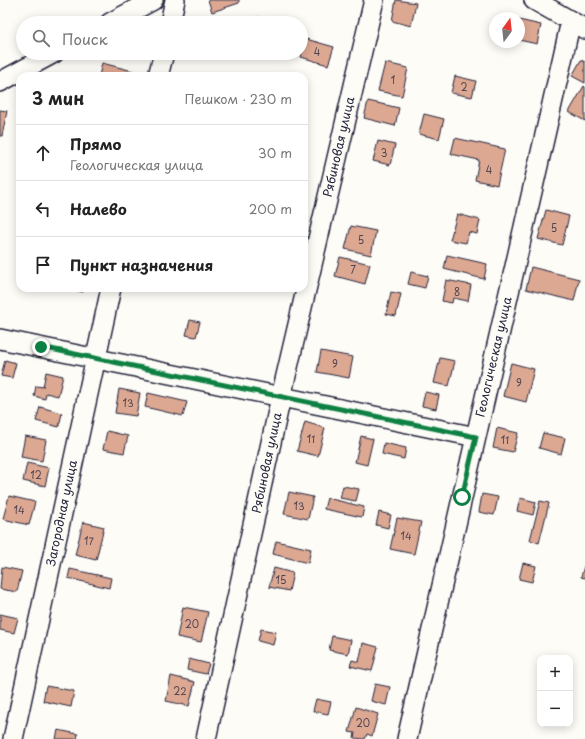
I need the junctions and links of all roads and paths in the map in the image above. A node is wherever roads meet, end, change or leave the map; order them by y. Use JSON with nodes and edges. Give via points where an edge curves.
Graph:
{"nodes":[{"id":1,"x":153,"y":0,"type":"edge"},
{"id":2,"x":175,"y":0,"type":"edge"},
{"id":3,"x":374,"y":0,"type":"edge"},
{"id":4,"x":534,"y":0,"type":"edge"},
{"id":5,"x":123,"y":16,"type":"edge"},
{"id":6,"x":172,"y":16,"type":"edge"},
{"id":7,"x":578,"y":25,"type":"edge"},
{"id":8,"x":41,"y":60,"type":"edge"},
{"id":9,"x":162,"y":60,"type":"edge"},
{"id":10,"x":19,"y":72,"type":"edge"},
{"id":11,"x":159,"y":72,"type":"edge"},
{"id":12,"x":16,"y":73,"type":"edge"},
{"id":13,"x":0,"y":82,"type":"edge"},
{"id":14,"x":308,"y":282,"type":"edge"},
{"id":15,"x":110,"y":292,"type":"edge"},
{"id":16,"x":306,"y":292,"type":"edge"},
{"id":17,"x":0,"y":339,"type":"edge"},
{"id":18,"x":95,"y":359,"type":"junction"},
{"id":19,"x":281,"y":397,"type":"junction"},
{"id":20,"x":476,"y":437,"type":"junction"},
{"id":21,"x":13,"y":739,"type":"edge"},
{"id":22,"x":206,"y":739,"type":"edge"},
{"id":23,"x":407,"y":739,"type":"edge"}],
"edges":[{"from":1,"to":5,"type":"street"},
{"from":2,"to":6,"type":"street"},
{"from":3,"to":14,"type":"street","name":"Рябиновая улица"},
{"from":4,"to":7,"type":"street"},
{"from":7,"to":20,"type":"street","name":"Геологическая улица"},
{"from":8,"to":10,"type":"street"},
{"from":9,"to":11,"type":"street"},
{"from":12,"to":13,"type":"street"},
{"from":15,"to":18,"type":"street","name":"Загородная улица"},
{"from":16,"to":19,"type":"street","name":"Рябиновая улица"},
{"from":17,"to":18,"type":"street"},
{"from":18,"to":19,"type":"street"},
{"from":18,"to":21,"type":"street","name":"Загородная улица"},
{"from":19,"to":20,"type":"street"},
{"from":19,"to":22,"type":"street","name":"Рябиновая улица"},
{"from":20,"to":23,"type":"street","name":"Геологическая улица"}]}
